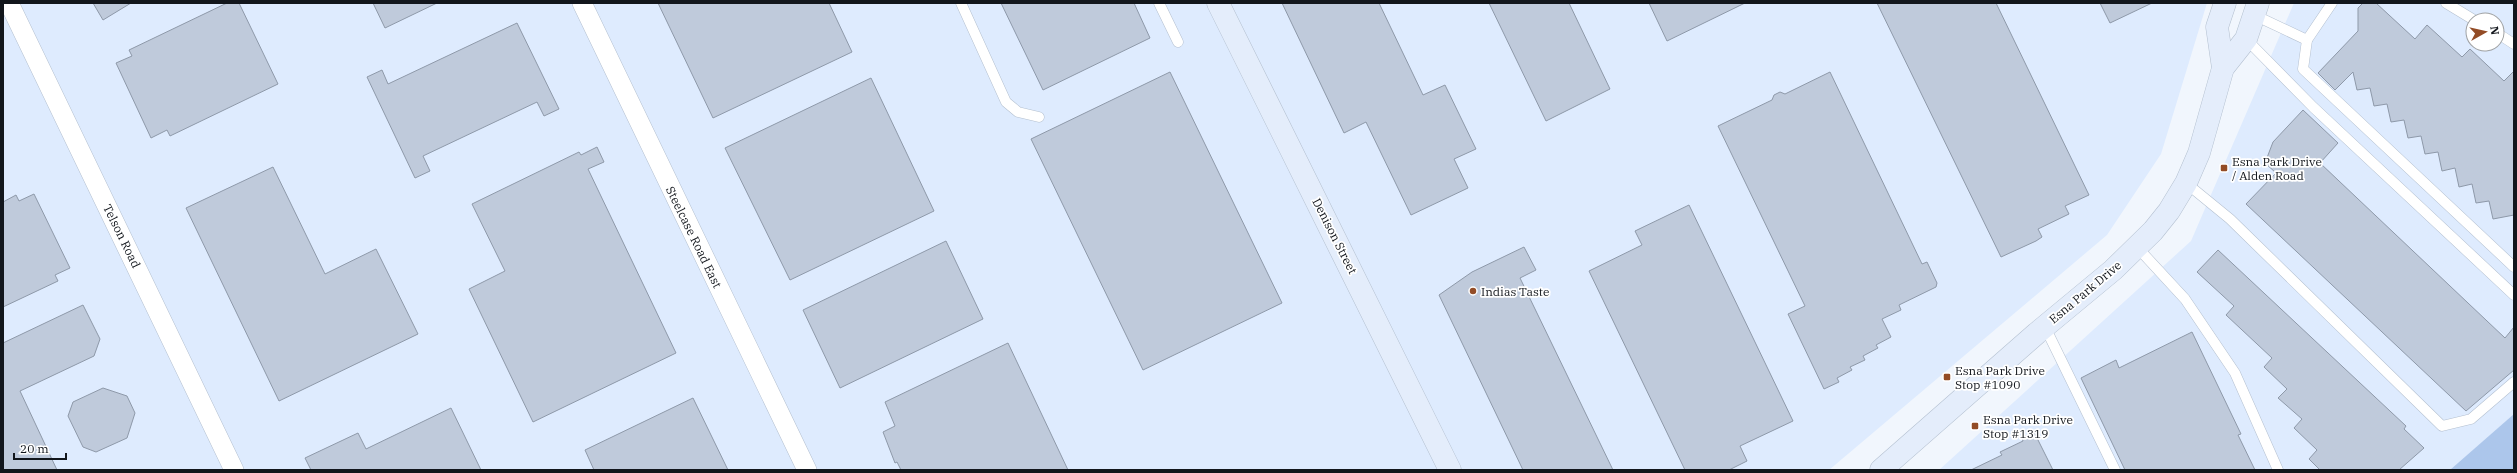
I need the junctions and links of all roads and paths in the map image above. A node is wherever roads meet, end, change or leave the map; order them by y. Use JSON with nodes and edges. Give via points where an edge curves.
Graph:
{"nodes":[{"id":1,"x":9,"y":3,"type":"edge"},
{"id":2,"x":582,"y":3,"type":"edge"},
{"id":3,"x":962,"y":3,"type":"edge"},
{"id":4,"x":1159,"y":3,"type":"edge"},
{"id":5,"x":1218,"y":3,"type":"edge"},
{"id":6,"x":2225,"y":3,"type":"edge"},
{"id":7,"x":2332,"y":3,"type":"edge"},
{"id":8,"x":2446,"y":3,"type":"edge"},
{"id":9,"x":2256,"y":9,"type":"edge"},
{"id":10,"x":2465,"y":15,"type":"edge"},
{"id":11,"x":2246,"y":39,"type":"junction"},
{"id":12,"x":2505,"y":39,"type":"edge"},
{"id":13,"x":2307,"y":40,"type":"junction"},
{"id":14,"x":1178,"y":42,"type":"dead end"},
{"id":15,"x":2514,"y":44,"type":"edge"},
{"id":16,"x":2223,"y":68,"type":"junction"},
{"id":17,"x":1039,"y":117,"type":"dead end"},
{"id":18,"x":2186,"y":183,"type":"junction"},
{"id":19,"x":2137,"y":247,"type":"junction"},
{"id":20,"x":2514,"y":267,"type":"edge"},
{"id":21,"x":2514,"y":295,"type":"edge"},
{"id":22,"x":2045,"y":327,"type":"junction"},
{"id":23,"x":2514,"y":382,"type":"edge"},
{"id":24,"x":234,"y":470,"type":"edge"},
{"id":25,"x":807,"y":470,"type":"edge"},
{"id":26,"x":1450,"y":470,"type":"edge"},
{"id":27,"x":1881,"y":470,"type":"edge"},
{"id":28,"x":2115,"y":470,"type":"edge"},
{"id":29,"x":2278,"y":470,"type":"edge"}],
"edges":[{"from":1,"to":24,"type":"street","name":"Telson Road"},
{"from":2,"to":25,"type":"street","name":"Steelcase Road East"},
{"from":3,"to":17,"type":"lane","via":[[1006,102],[1018,112]]},
{"from":4,"to":14,"type":"lane"},
{"from":5,"to":26,"type":"street","name":"Denison Street"},
{"from":6,"to":16,"type":"street","name":"Esna Park Drive","via":[[2217,27]]},
{"from":7,"to":13,"type":"lane"},
{"from":8,"to":10,"type":"lane"},
{"from":9,"to":11,"type":"street","name":"Esna Park Drive"},
{"from":9,"to":13,"type":"lane"},
{"from":11,"to":16,"type":"street","name":"Esna Park Drive"},
{"from":11,"to":21,"type":"lane","via":[[2313,107]]},
{"from":12,"to":15,"type":"lane"},
{"from":13,"to":20,"type":"lane","via":[[2303,68]]},
{"from":16,"to":18,"type":"street","name":"Esna Park Drive","via":[[2199,153]]},
{"from":18,"to":19,"type":"street","name":"Esna Park Drive","via":[[2169,211]]},
{"from":18,"to":23,"type":"lane","via":[[2230,218],[2442,426],[2471,419]]},
{"from":19,"to":22,"type":"street","name":"Esna Park Drive"},
{"from":19,"to":29,"type":"lane","via":[[2185,298],[2236,373]]},
{"from":22,"to":27,"type":"street","name":"Esna Park Drive"},
{"from":22,"to":28,"type":"lane"}]}
